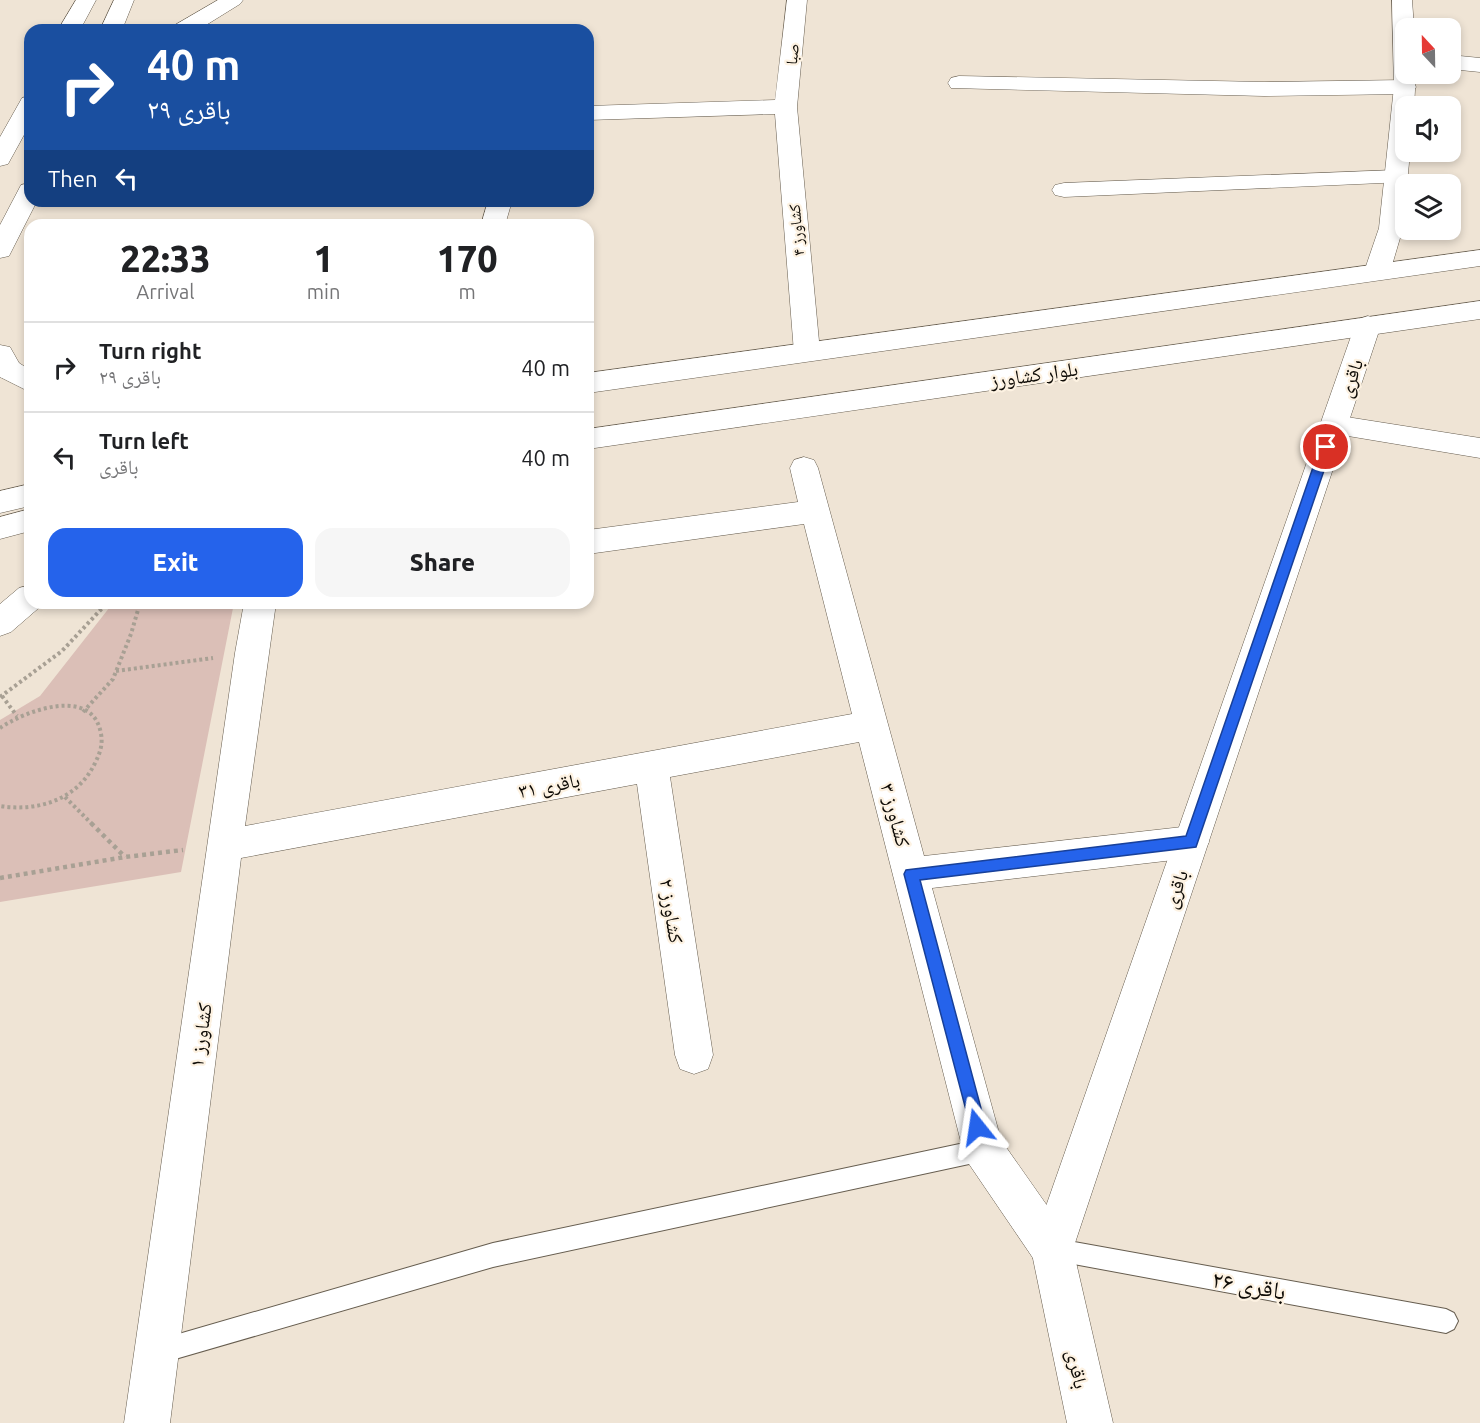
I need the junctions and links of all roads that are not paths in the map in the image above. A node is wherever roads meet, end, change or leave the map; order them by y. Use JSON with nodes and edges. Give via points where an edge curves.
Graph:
{"nodes":[{"id":1,"x":86,"y":0,"type":"edge"},
{"id":2,"x":124,"y":0,"type":"edge"},
{"id":3,"x":233,"y":0,"type":"edge"},
{"id":4,"x":797,"y":0,"type":"edge"},
{"id":5,"x":1402,"y":0,"type":"edge"},
{"id":6,"x":1403,"y":18,"type":"edge"},
{"id":7,"x":72,"y":24,"type":"edge"},
{"id":8,"x":114,"y":24,"type":"edge"},
{"id":9,"x":193,"y":24,"type":"edge"},
{"id":10,"x":1461,"y":63,"type":"edge"},
{"id":11,"x":1480,"y":65,"type":"edge"},
{"id":12,"x":959,"y":83,"type":"dead end"},
{"id":13,"x":1405,"y":84,"type":"edge"},
{"id":14,"x":1405,"y":87,"type":"junction"},
{"id":15,"x":786,"y":107,"type":"junction"},
{"id":16,"x":594,"y":113,"type":"edge"},
{"id":17,"x":24,"y":114,"type":"edge"},
{"id":18,"x":0,"y":159,"type":"edge"},
{"id":19,"x":1396,"y":174,"type":"edge"},
{"id":20,"x":1395,"y":177,"type":"edge"},
{"id":21,"x":1395,"y":187,"type":"edge"},
{"id":22,"x":1064,"y":190,"type":"dead end"},
{"id":23,"x":24,"y":202,"type":"edge"},
{"id":24,"x":0,"y":250,"type":"edge"},
{"id":25,"x":1480,"y":258,"type":"edge"},
{"id":26,"x":1377,"y":272,"type":"junction"},
{"id":27,"x":1480,"y":310,"type":"edge"},
{"id":28,"x":1368,"y":326,"type":"junction"},
{"id":29,"x":807,"y":352,"type":"junction"},
{"id":30,"x":760,"y":359,"type":"junction"},
{"id":31,"x":594,"y":382,"type":"edge"},
{"id":32,"x":594,"y":402,"type":"edge"},
{"id":33,"x":774,"y":412,"type":"junction"},
{"id":34,"x":594,"y":420,"type":"edge"},
{"id":35,"x":1334,"y":425,"type":"junction"},
{"id":36,"x":594,"y":438,"type":"edge"},
{"id":37,"x":1480,"y":448,"type":"edge"},
{"id":38,"x":804,"y":468,"type":"dead end"},
{"id":39,"x":24,"y":496,"type":"edge"},
{"id":40,"x":0,"y":502,"type":"edge"},
{"id":41,"x":815,"y":511,"type":"junction"},
{"id":42,"x":24,"y":522,"type":"edge"},
{"id":43,"x":0,"y":528,"type":"edge"},
{"id":44,"x":594,"y":541,"type":"edge"},
{"id":45,"x":24,"y":602,"type":"edge"},
{"id":46,"x":259,"y":609,"type":"edge"},
{"id":47,"x":0,"y":623,"type":"edge"},
{"id":48,"x":872,"y":725,"type":"junction"},
{"id":49,"x":651,"y":766,"type":"junction"},
{"id":50,"x":1191,"y":842,"type":"junction"},
{"id":51,"x":226,"y":846,"type":"junction"},
{"id":52,"x":911,"y":874,"type":"junction"},
{"id":53,"x":694,"y":1055,"type":"dead end"},
{"id":54,"x":983,"y":1150,"type":"junction"},
{"id":55,"x":1052,"y":1249,"type":"junction"},
{"id":56,"x":1446,"y":1322,"type":"dead end"},
{"id":57,"x":156,"y":1353,"type":"junction"},
{"id":58,"x":147,"y":1423,"type":"edge"},
{"id":59,"x":1089,"y":1423,"type":"edge"}],
"edges":[{"from":1,"to":7,"type":"street"},
{"from":2,"to":8,"type":"street"},
{"from":3,"to":9,"type":"street"},
{"from":4,"to":15,"type":"street","name":"صبا"},
{"from":5,"to":6,"type":"street"},
{"from":10,"to":11,"type":"street"},
{"from":12,"to":14,"type":"street","via":[[1264,89]]},
{"from":13,"to":14,"type":"street"},
{"from":14,"to":19,"type":"street"},
{"from":15,"to":16,"type":"street"},
{"from":15,"to":29,"type":"street","name":"کشاورز ۴"},
{"from":17,"to":18,"type":"street"},
{"from":20,"to":22,"type":"street"},
{"from":21,"to":26,"type":"street","via":[[1391,228]]},
{"from":23,"to":24,"type":"street"},
{"from":25,"to":26,"type":"street"},
{"from":26,"to":29,"type":"street"},
{"from":27,"to":28,"type":"street","name":"بلوار کشاورز"},
{"from":28,"to":33,"type":"street","name":"بلوار کشاورز"},
{"from":28,"to":35,"type":"street","name":"باقری"},
{"from":29,"to":30,"type":"street"},
{"from":30,"to":31,"type":"street"},
{"from":30,"to":32,"type":"street","via":[[713,385]]},
{"from":33,"to":34,"type":"street","via":[[718,402]]},
{"from":33,"to":36,"type":"street","name":"بلوار کشاورز"},
{"from":35,"to":37,"type":"street"},
{"from":35,"to":50,"type":"street","name":"باقری"},
{"from":38,"to":41,"type":"street","name":"کشاورز ۳"},
{"from":39,"to":40,"type":"street"},
{"from":41,"to":44,"type":"street"},
{"from":41,"to":48,"type":"street","name":"کشاورز ۳"},
{"from":42,"to":43,"type":"street"},
{"from":45,"to":47,"type":"street"},
{"from":46,"to":51,"type":"street","name":"کشاورز ۱"},
{"from":48,"to":49,"type":"street","name":"باقری ۳۱"},
{"from":48,"to":52,"type":"street","name":"کشاورز ۳"},
{"from":49,"to":51,"type":"street","name":"باقری ۳۱"},
{"from":49,"to":53,"type":"street","name":"کشاورز ۲"},
{"from":50,"to":52,"type":"street"},
{"from":50,"to":55,"type":"street","name":"باقری"},
{"from":51,"to":57,"type":"street","name":"کشاورز ۱"},
{"from":52,"to":54,"type":"street","name":"کشاورز ۳"},
{"from":54,"to":55,"type":"street","name":"کشاورز ۳"},
{"from":54,"to":57,"type":"lane","via":[[493,1255]]},
{"from":55,"to":56,"type":"lane","name":"باقری ۲۶"},
{"from":55,"to":59,"type":"street","name":"باقری"},
{"from":57,"to":58,"type":"street","name":"کشاورز ۱"}]}
